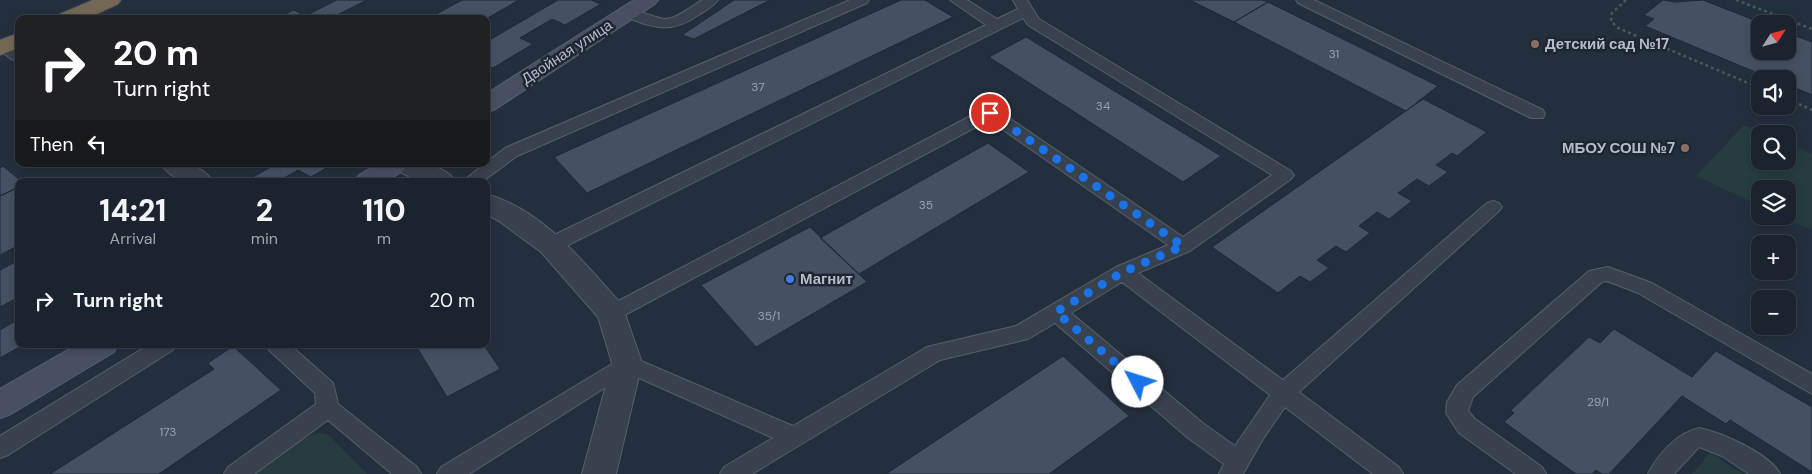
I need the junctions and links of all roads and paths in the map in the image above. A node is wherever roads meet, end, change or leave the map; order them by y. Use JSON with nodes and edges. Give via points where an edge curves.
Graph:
{"nodes":[{"id":1,"x":111,"y":0,"type":"edge"},
{"id":2,"x":648,"y":0,"type":"edge"},
{"id":3,"x":711,"y":0,"type":"edge"},
{"id":4,"x":862,"y":0,"type":"edge"},
{"id":5,"x":957,"y":0,"type":"edge"},
{"id":6,"x":1303,"y":0,"type":"edge"},
{"id":7,"x":1626,"y":0,"type":"edge"},
{"id":8,"x":1736,"y":0,"type":"edge"},
{"id":9,"x":1023,"y":5,"type":"edge"},
{"id":10,"x":628,"y":13,"type":"junction"},
{"id":11,"x":77,"y":15,"type":"edge"},
{"id":12,"x":996,"y":25,"type":"junction"},
{"id":13,"x":1812,"y":29,"type":"edge"},
{"id":14,"x":1751,"y":84,"type":"edge"},
{"id":15,"x":490,"y":102,"type":"edge"},
{"id":16,"x":1796,"y":103,"type":"edge"},
{"id":17,"x":1812,"y":110,"type":"edge"},
{"id":18,"x":1537,"y":114,"type":"dead end"},
{"id":19,"x":178,"y":167,"type":"edge"},
{"id":20,"x":390,"y":167,"type":"edge"},
{"id":21,"x":412,"y":167,"type":"edge"},
{"id":22,"x":195,"y":178,"type":"edge"},
{"id":23,"x":373,"y":178,"type":"edge"},
{"id":24,"x":436,"y":178,"type":"edge"},
{"id":25,"x":476,"y":178,"type":"edge"},
{"id":26,"x":490,"y":205,"type":"edge"},
{"id":27,"x":1493,"y":207,"type":"dead end"},
{"id":28,"x":551,"y":245,"type":"junction"},
{"id":29,"x":1183,"y":246,"type":"junction"},
{"id":30,"x":1123,"y":272,"type":"junction"},
{"id":31,"x":1056,"y":312,"type":"junction"},
{"id":32,"x":612,"y":313,"type":"junction"},
{"id":33,"x":96,"y":348,"type":"edge"},
{"id":34,"x":160,"y":348,"type":"edge"},
{"id":35,"x":280,"y":348,"type":"edge"},
{"id":36,"x":627,"y":363,"type":"junction"},
{"id":37,"x":1812,"y":385,"type":"edge"},
{"id":38,"x":1284,"y":393,"type":"junction"},
{"id":39,"x":0,"y":405,"type":"edge"},
{"id":40,"x":328,"y":408,"type":"junction"},
{"id":41,"x":794,"y":437,"type":"junction"},
{"id":42,"x":0,"y":448,"type":"edge"},
{"id":43,"x":1234,"y":467,"type":"edge"},
{"id":44,"x":236,"y":474,"type":"edge"},
{"id":45,"x":409,"y":474,"type":"edge"},
{"id":46,"x":449,"y":474,"type":"edge"},
{"id":47,"x":599,"y":474,"type":"edge"},
{"id":48,"x":732,"y":474,"type":"edge"},
{"id":49,"x":1392,"y":474,"type":"edge"},
{"id":50,"x":1534,"y":474,"type":"edge"},
{"id":51,"x":1660,"y":474,"type":"edge"},
{"id":52,"x":1768,"y":474,"type":"edge"}],
"edges":[{"from":1,"to":11,"type":"highway"},
{"from":2,"to":10,"type":"street","name":"Двойная улица"},
{"from":3,"to":10,"type":"lane","via":[[672,25],[658,25]]},
{"from":4,"to":25,"type":"lane","via":[[511,152]]},
{"from":5,"to":12,"type":"lane"},
{"from":6,"to":18,"type":"lane"},
{"from":7,"to":14,"type":"path","via":[[1612,13],[1611,21],[1618,28]]},
{"from":8,"to":13,"type":"path"},
{"from":9,"to":12,"type":"lane"},
{"from":9,"to":29,"type":"lane","via":[[1033,22],[1285,175]]},
{"from":10,"to":15,"type":"street","name":"Двойная улица"},
{"from":12,"to":28,"type":"lane"},
{"from":16,"to":17,"type":"path"},
{"from":19,"to":22,"type":"street"},
{"from":20,"to":23,"type":"street"},
{"from":21,"to":24,"type":"street"},
{"from":26,"to":28,"type":"street"},
{"from":27,"to":38,"type":"lane"},
{"from":28,"to":32,"type":"street"},
{"from":29,"to":30,"type":"lane"},
{"from":29,"to":32,"type":"lane","via":[[990,113]]},
{"from":30,"to":31,"type":"lane"},
{"from":30,"to":38,"type":"lane"},
{"from":31,"to":41,"type":"lane","via":[[1022,333],[934,353]]},
{"from":31,"to":43,"type":"lane"},
{"from":32,"to":36,"type":"street"},
{"from":33,"to":39,"type":"street"},
{"from":34,"to":42,"type":"lane"},
{"from":35,"to":40,"type":"lane","via":[[325,389]]},
{"from":36,"to":41,"type":"lane"},
{"from":36,"to":46,"type":"lane"},
{"from":36,"to":47,"type":"street"},
{"from":37,"to":50,"type":"lane","via":[[1645,288],[1608,274],[1596,276],[1466,391],[1458,402],[1457,413],[1468,426]]},
{"from":38,"to":43,"type":"lane"},
{"from":38,"to":49,"type":"lane"},
{"from":40,"to":44,"type":"lane"},
{"from":40,"to":45,"type":"lane"},
{"from":41,"to":48,"type":"lane"},
{"from":51,"to":52,"type":"lane","via":[[1692,439],[1701,436],[1724,446]]}]}
